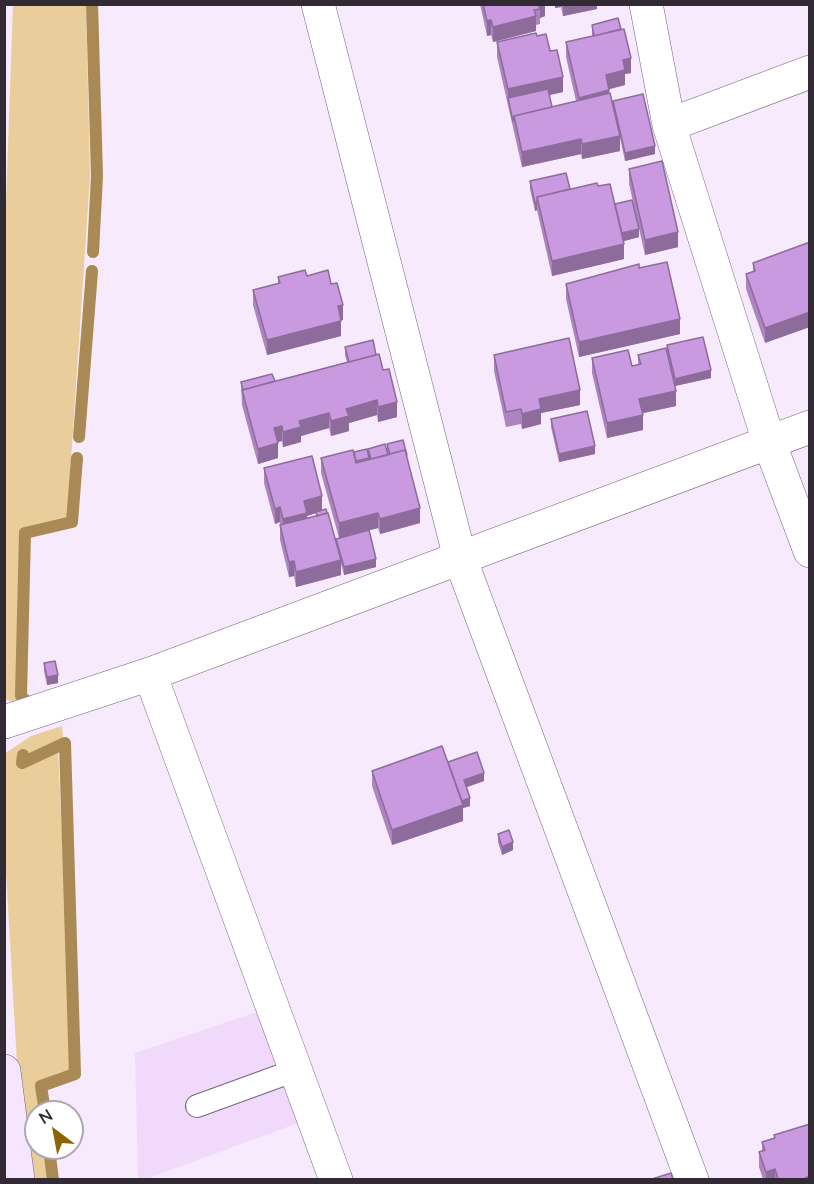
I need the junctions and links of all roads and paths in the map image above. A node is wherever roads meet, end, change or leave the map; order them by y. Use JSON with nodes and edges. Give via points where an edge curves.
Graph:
{"nodes":[{"id":1,"x":318,"y":4,"type":"edge"},
{"id":2,"x":645,"y":4,"type":"edge"},
{"id":3,"x":810,"y":72,"type":"edge"},
{"id":4,"x":669,"y":125,"type":"junction"},
{"id":5,"x":810,"y":427,"type":"edge"},
{"id":6,"x":769,"y":442,"type":"junction"},
{"id":7,"x":810,"y":551,"type":"edge"},
{"id":8,"x":460,"y":558,"type":"junction"},
{"id":9,"x":150,"y":674,"type":"junction"},
{"id":10,"x":4,"y":722,"type":"edge"},
{"id":11,"x":296,"y":1070,"type":"junction"},
{"id":12,"x":4,"y":1071,"type":"edge"},
{"id":13,"x":197,"y":1106,"type":"dead end"},
{"id":14,"x":18,"y":1179,"type":"edge"},
{"id":15,"x":336,"y":1179,"type":"edge"},
{"id":16,"x":692,"y":1179,"type":"edge"}],
"edges":[{"from":1,"to":8,"type":"street"},
{"from":2,"to":4,"type":"street"},
{"from":3,"to":4,"type":"street"},
{"from":4,"to":6,"type":"street"},
{"from":5,"to":6,"type":"street"},
{"from":6,"to":7,"type":"street"},
{"from":6,"to":8,"type":"street"},
{"from":8,"to":9,"type":"street"},
{"from":8,"to":16,"type":"street"},
{"from":9,"to":10,"type":"street"},
{"from":9,"to":11,"type":"street"},
{"from":11,"to":13,"type":"lane"},
{"from":11,"to":15,"type":"street"},
{"from":12,"to":14,"type":"main road"}]}
